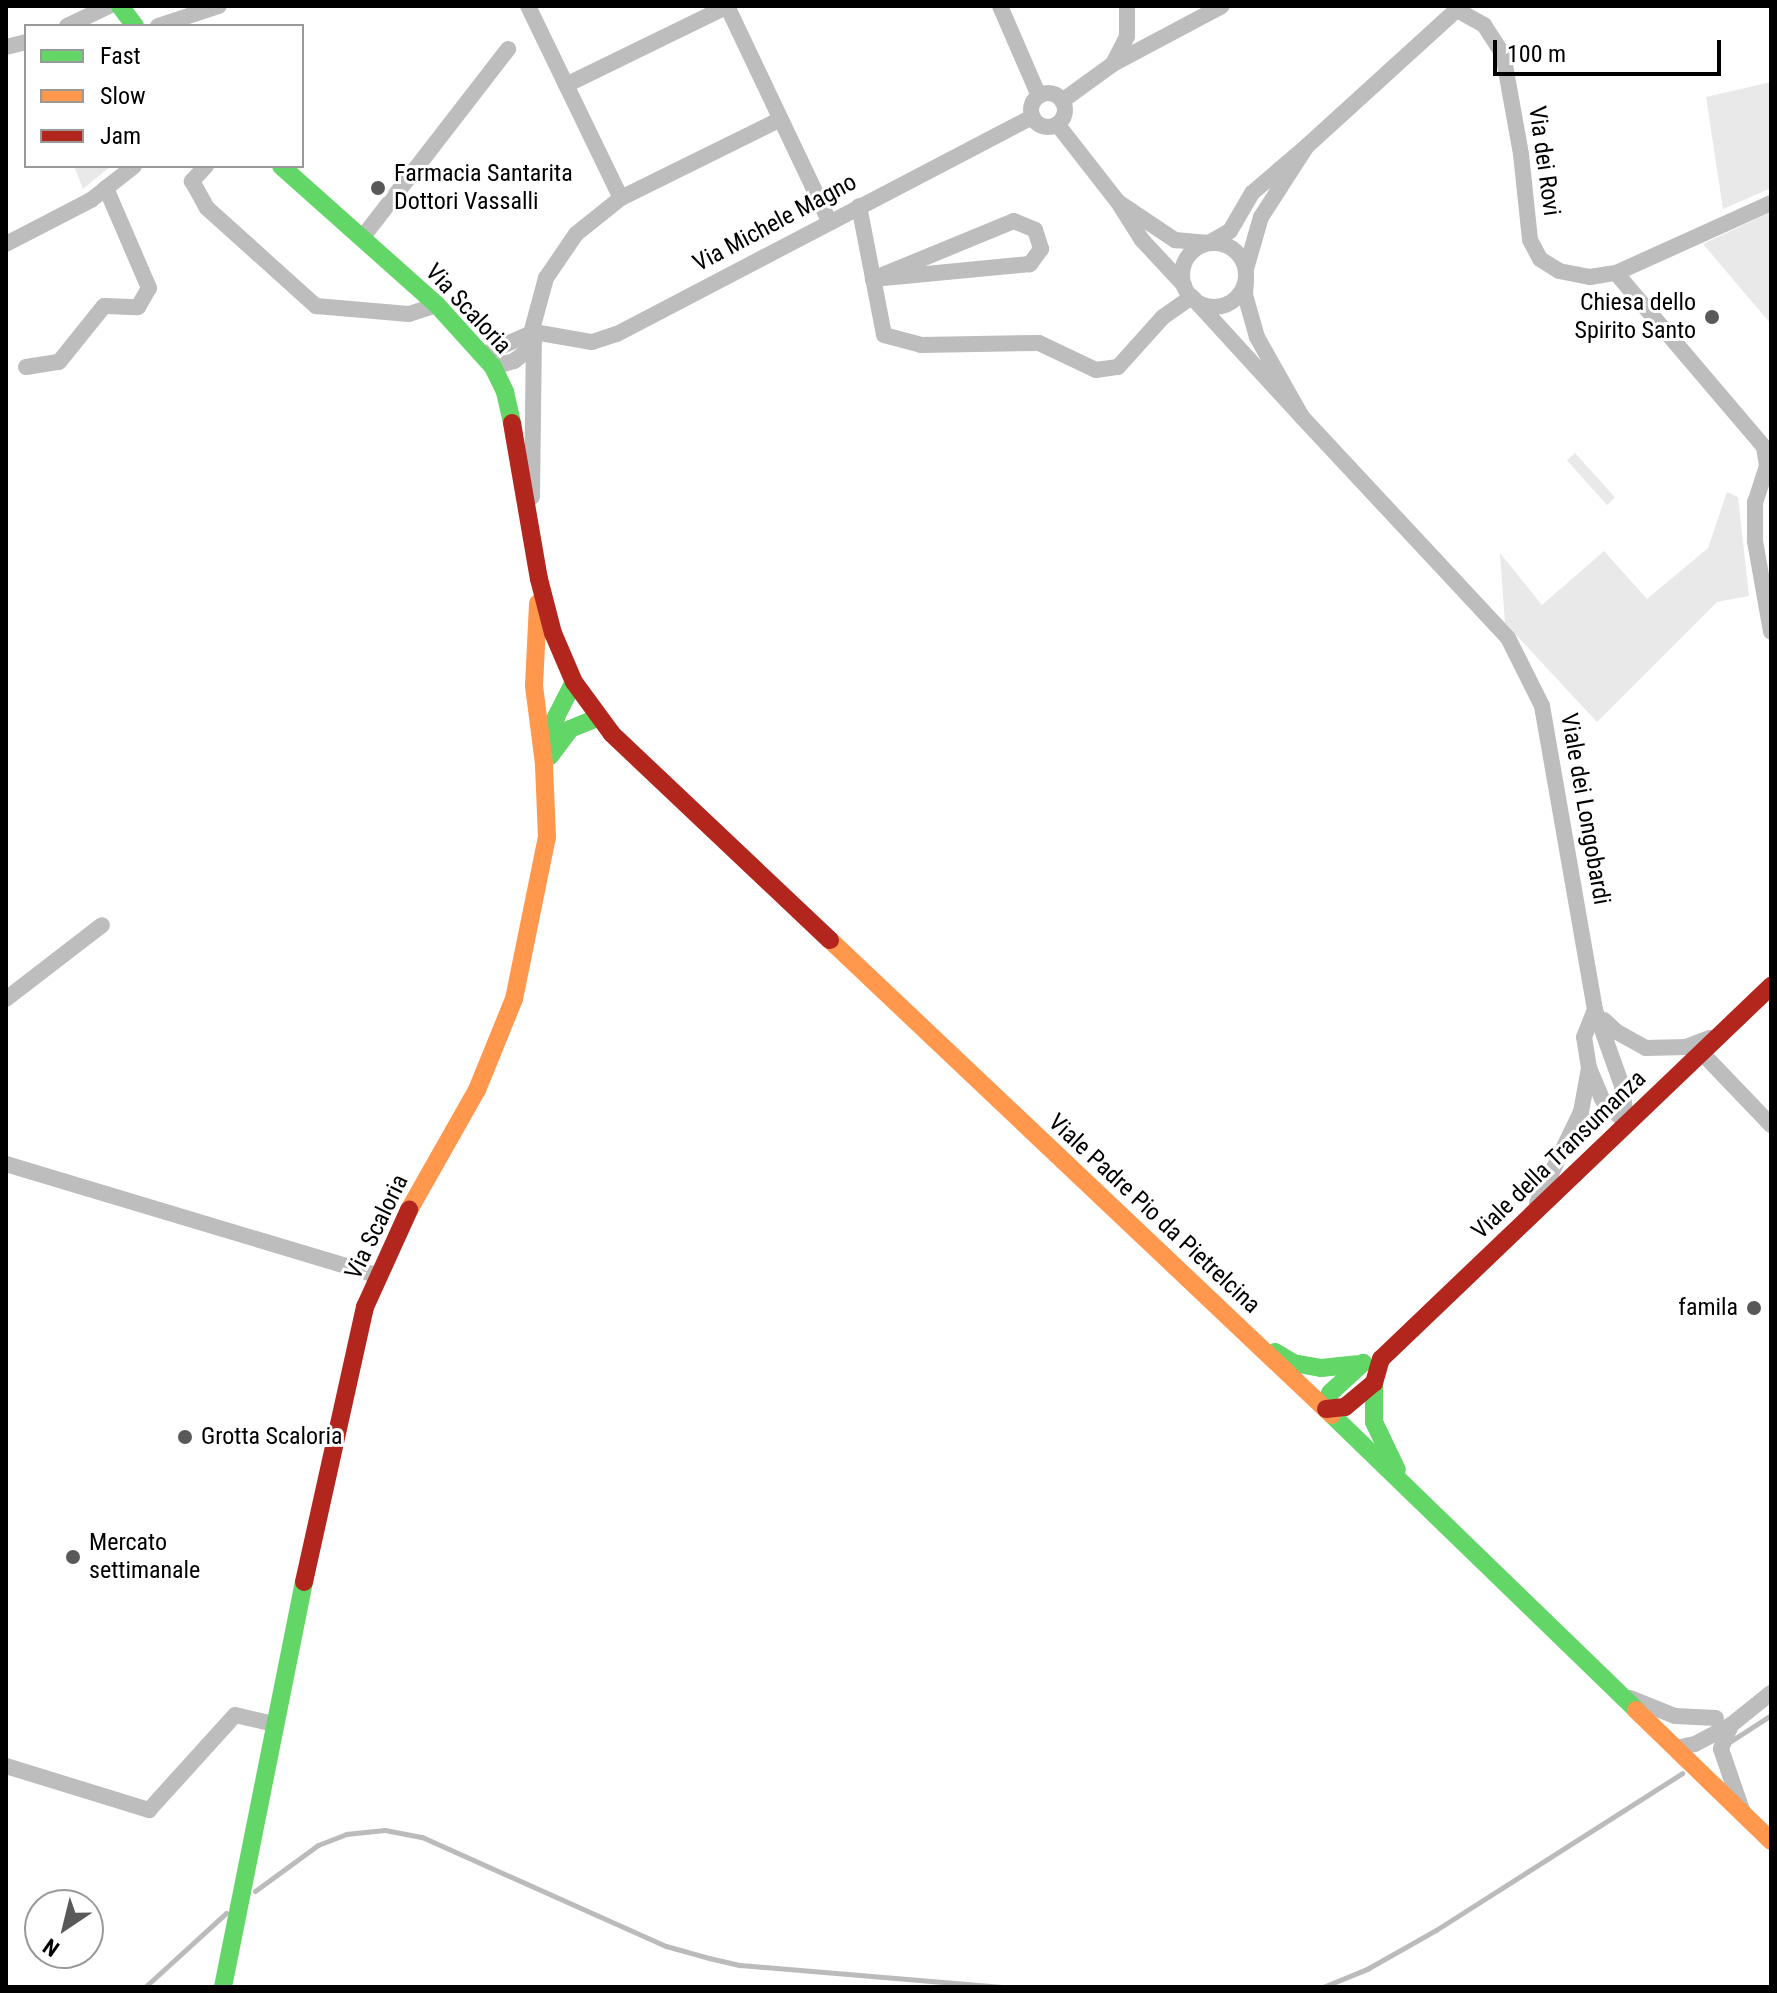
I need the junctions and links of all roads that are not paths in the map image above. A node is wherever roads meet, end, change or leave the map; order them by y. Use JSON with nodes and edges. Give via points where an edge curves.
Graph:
{"nodes":[{"id":1,"x":109,"y":6,"type":"edge"},
{"id":2,"x":120,"y":6,"type":"edge"},
{"id":3,"x":219,"y":6,"type":"edge"},
{"id":4,"x":528,"y":6,"type":"edge"},
{"id":5,"x":728,"y":6,"type":"edge"},
{"id":6,"x":1000,"y":6,"type":"edge"},
{"id":7,"x":1127,"y":6,"type":"edge"},
{"id":8,"x":1222,"y":6,"type":"edge"},
{"id":9,"x":1459,"y":8,"type":"edge"},
{"id":10,"x":71,"y":24,"type":"edge"},
{"id":11,"x":134,"y":24,"type":"edge"},
{"id":12,"x":164,"y":24,"type":"edge"},
{"id":13,"x":508,"y":49,"type":"dead end"},
{"id":14,"x":1113,"y":64,"type":"junction"},
{"id":15,"x":566,"y":85,"type":"junction"},
{"id":16,"x":1039,"y":96,"type":"junction"},
{"id":17,"x":1062,"y":101,"type":"junction"},
{"id":18,"x":1032,"y":117,"type":"junction"},
{"id":19,"x":781,"y":119,"type":"junction"},
{"id":20,"x":1057,"y":124,"type":"junction"},
{"id":21,"x":1307,"y":146,"type":"junction"},
{"id":22,"x":131,"y":168,"type":"edge"},
{"id":23,"x":204,"y":168,"type":"edge"},
{"id":24,"x":283,"y":168,"type":"edge"},
{"id":25,"x":106,"y":188,"type":"junction"},
{"id":26,"x":621,"y":198,"type":"junction"},
{"id":27,"x":1118,"y":202,"type":"junction"},
{"id":28,"x":1771,"y":203,"type":"edge"},
{"id":29,"x":859,"y":206,"type":"junction"},
{"id":30,"x":829,"y":221,"type":"junction"},
{"id":31,"x":362,"y":238,"type":"junction"},
{"id":32,"x":1209,"y":243,"type":"junction"},
{"id":33,"x":6,"y":244,"type":"edge"},
{"id":34,"x":1616,"y":273,"type":"junction"},
{"id":35,"x":1246,"y":274,"type":"junction"},
{"id":36,"x":873,"y":279,"type":"junction"},
{"id":37,"x":1188,"y":291,"type":"junction"},
{"id":38,"x":437,"y":305,"type":"junction"},
{"id":39,"x":534,"y":332,"type":"junction"},
{"id":40,"x":489,"y":360,"type":"junction"},
{"id":41,"x":26,"y":367,"type":"dead end"},
{"id":42,"x":1302,"y":417,"type":"junction"},
{"id":43,"x":1768,"y":486,"type":"edge"},
{"id":44,"x":532,"y":523,"type":"junction"},
{"id":45,"x":539,"y":579,"type":"junction"},
{"id":46,"x":1771,"y":632,"type":"edge"},
{"id":47,"x":574,"y":682,"type":"junction"},
{"id":48,"x":534,"y":686,"type":"junction"},
{"id":49,"x":599,"y":717,"type":"junction"},
{"id":50,"x":544,"y":764,"type":"junction"},
{"id":51,"x":102,"y":925,"type":"dead end"},
{"id":52,"x":1771,"y":986,"type":"edge"},
{"id":53,"x":6,"y":999,"type":"edge"},
{"id":54,"x":1595,"y":1010,"type":"junction"},
{"id":55,"x":1720,"y":1035,"type":"junction"},
{"id":56,"x":1702,"y":1053,"type":"junction"},
{"id":57,"x":1589,"y":1068,"type":"junction"},
{"id":58,"x":1627,"y":1124,"type":"junction"},
{"id":59,"x":1771,"y":1125,"type":"edge"},
{"id":60,"x":6,"y":1164,"type":"edge"},
{"id":61,"x":1531,"y":1215,"type":"junction"},
{"id":62,"x":379,"y":1276,"type":"junction"},
{"id":63,"x":1254,"y":1340,"type":"junction"},
{"id":64,"x":1381,"y":1359,"type":"junction"},
{"id":65,"x":1357,"y":1364,"type":"junction"},
{"id":66,"x":1374,"y":1383,"type":"junction"},
{"id":67,"x":1326,"y":1409,"type":"junction"},
{"id":68,"x":1406,"y":1487,"type":"junction"},
{"id":69,"x":1771,"y":1693,"type":"edge"},
{"id":70,"x":1621,"y":1694,"type":"junction"},
{"id":71,"x":1724,"y":1722,"type":"junction"},
{"id":72,"x":273,"y":1724,"type":"junction"},
{"id":73,"x":1676,"y":1748,"type":"junction"},
{"id":74,"x":6,"y":1766,"type":"edge"},
{"id":75,"x":1742,"y":1812,"type":"junction"},
{"id":76,"x":1771,"y":1841,"type":"edge"},
{"id":77,"x":223,"y":1987,"type":"edge"}],
"edges":[{"from":1,"to":10,"type":"street"},
{"from":2,"to":11,"type":"street"},
{"from":3,"to":12,"type":"street"},
{"from":4,"to":15,"type":"street"},
{"from":5,"to":15,"type":"street"},
{"from":5,"to":19,"type":"street"},
{"from":6,"to":16,"type":"street"},
{"from":7,"to":14,"type":"street","via":[[1127,36]]},
{"from":8,"to":14,"type":"street"},
{"from":9,"to":21,"type":"street"},
{"from":9,"to":34,"type":"street","name":"Via dei Rovi","via":[[1484,25],[1503,54],[1530,240],[1540,259],[1559,271],[1590,277]]},
{"from":13,"to":31,"type":"street"},
{"from":14,"to":17,"type":"street"},
{"from":15,"to":26,"type":"street"},
{"from":16,"to":17,"type":"street","via":[[1052,94]]},
{"from":16,"to":18,"type":"street","via":[[1031,107]]},
{"from":17,"to":20,"type":"street","via":[[1064,115]]},
{"from":18,"to":20,"type":"street","via":[[1043,126]]},
{"from":18,"to":29,"type":"street","name":"Via Michele Magno"},
{"from":19,"to":26,"type":"street"},
{"from":19,"to":30,"type":"street"},
{"from":20,"to":27,"type":"street"},
{"from":21,"to":32,"type":"street","via":[[1252,193],[1230,231]]},
{"from":21,"to":35,"type":"street","via":[[1261,217]]},
{"from":22,"to":25,"type":"street"},
{"from":23,"to":38,"type":"street","via":[[192,181],[207,208],[316,306],[409,314]]},
{"from":24,"to":31,"type":"street","name":"Via Scaloria"},
{"from":25,"to":33,"type":"street"},
{"from":25,"to":41,"type":"street","via":[[149,288],[138,307],[104,306],[59,362]]},
{"from":26,"to":39,"type":"street","via":[[576,234],[546,278]]},
{"from":27,"to":32,"type":"street","via":[[1175,240]]},
{"from":27,"to":37,"type":"street","name":"Viale dei Longobardi","via":[[1142,240]]},
{"from":28,"to":34,"type":"street"},
{"from":29,"to":30,"type":"street","name":"Via Michele Magno"},
{"from":29,"to":36,"type":"street"},
{"from":30,"to":39,"type":"street","name":"Via Michele Magno","via":[[617,334],[592,342]]},
{"from":31,"to":38,"type":"street","name":"Via Scaloria"},
{"from":32,"to":35,"type":"street","via":[[1228,246],[1242,260]]},
{"from":32,"to":37,"type":"street","via":[[1187,258]]},
{"from":34,"to":43,"type":"street","via":[[1764,447]]},
{"from":35,"to":37,"type":"street","via":[[1243,289],[1229,303],[1210,306]]},
{"from":35,"to":42,"type":"street","name":"Viale dei Longobardi","via":[[1245,295],[1257,337]]},
{"from":36,"to":36,"type":"street","via":[[1030,264],[1041,249],[1035,230],[1014,221]]},
{"from":36,"to":37,"type":"street","via":[[884,335],[921,345],[1039,343],[1096,370],[1118,367]]},
{"from":37,"to":42,"type":"street","name":"Viale dei Longobardi"},
{"from":38,"to":40,"type":"street","name":"Via Scaloria"},
{"from":39,"to":40,"type":"street","via":[[526,352],[514,361]]},
{"from":39,"to":44,"type":"street","name":"Via Scaloria"},
{"from":40,"to":44,"type":"street","name":"Via Scaloria","via":[[505,392]]},
{"from":42,"to":54,"type":"street","name":"Viale dei Longobardi","via":[[1508,638],[1542,706]]},
{"from":43,"to":46,"type":"street","via":[[1755,502],[1755,541]]},
{"from":44,"to":45,"type":"street","name":"Via Scaloria"},
{"from":45,"to":47,"type":"street","name":"Via Scaloria","via":[[553,633]]},
{"from":45,"to":48,"type":"street","name":"Via Scaloria"},
{"from":47,"to":48,"type":"street","via":[[550,680]]},
{"from":47,"to":49,"type":"street","name":"Via Scaloria"},
{"from":47,"to":50,"type":"street","name":"Via Scaloria","via":[[556,717]]},
{"from":48,"to":50,"type":"street","name":"Via Scaloria"},
{"from":49,"to":50,"type":"street","via":[[570,729]]},
{"from":49,"to":63,"type":"street","name":"Viale Padre Pio da Pietrelcina","via":[[628,751]]},
{"from":50,"to":62,"type":"street","name":"Via Scaloria","via":[[547,837],[514,999],[477,1090],[395,1236]]},
{"from":51,"to":53,"type":"street"},
{"from":52,"to":55,"type":"street","name":"Viale della Transumanza"},
{"from":54,"to":55,"type":"street","via":[[1617,1032],[1646,1048],[1686,1047]]},
{"from":54,"to":57,"type":"street","name":"Viale dei Longobardi","via":[[1584,1037]]},
{"from":54,"to":58,"type":"street","name":"Viale dei Longobardi","via":[[1622,1086]]},
{"from":55,"to":56,"type":"street","name":"Viale della Transumanza"},
{"from":56,"to":58,"type":"street","name":"Viale della Transumanza"},
{"from":56,"to":59,"type":"street"},
{"from":57,"to":58,"type":"street","name":"Viale dei Longobardi","via":[[1602,1099]]},
{"from":57,"to":61,"type":"street","name":"Viale dei Longobardi","via":[[1581,1112]]},
{"from":58,"to":61,"type":"street","name":"Viale della Transumanza"},
{"from":60,"to":62,"type":"street"},
{"from":61,"to":64,"type":"street","name":"Viale della Transumanza"},
{"from":62,"to":72,"type":"street","name":"Via Scaloria","via":[[365,1307]]},
{"from":63,"to":65,"type":"street","via":[[1293,1363],[1321,1368]]},
{"from":63,"to":67,"type":"street","name":"Viale Padre Pio da Pietrelcina"},
{"from":64,"to":65,"type":"street"},
{"from":64,"to":66,"type":"street","name":"Viale della Transumanza"},
{"from":65,"to":67,"type":"street","via":[[1330,1393]]},
{"from":66,"to":67,"type":"street","via":[[1345,1407]]},
{"from":66,"to":68,"type":"street","name":"Viale della Transumanza","via":[[1374,1422]]},
{"from":67,"to":68,"type":"street","name":"Viale Padre Pio da Pietrelcina"},
{"from":68,"to":70,"type":"street","name":"Viale Padre Pio da Pietrelcina"},
{"from":69,"to":71,"type":"street"},
{"from":70,"to":71,"type":"street","via":[[1675,1716]]},
{"from":70,"to":73,"type":"street","name":"Viale Padre Pio da Pietrelcina"},
{"from":71,"to":73,"type":"street","via":[[1695,1744]]},
{"from":71,"to":75,"type":"street","via":[[1721,1749]]},
{"from":72,"to":74,"type":"street","via":[[235,1715],[149,1810]]},
{"from":72,"to":77,"type":"street","name":"Via Scaloria"},
{"from":73,"to":75,"type":"street","name":"Viale Padre Pio da Pietrelcina"},
{"from":75,"to":76,"type":"street","name":"Viale Padre Pio da Pietrelcina"}]}
